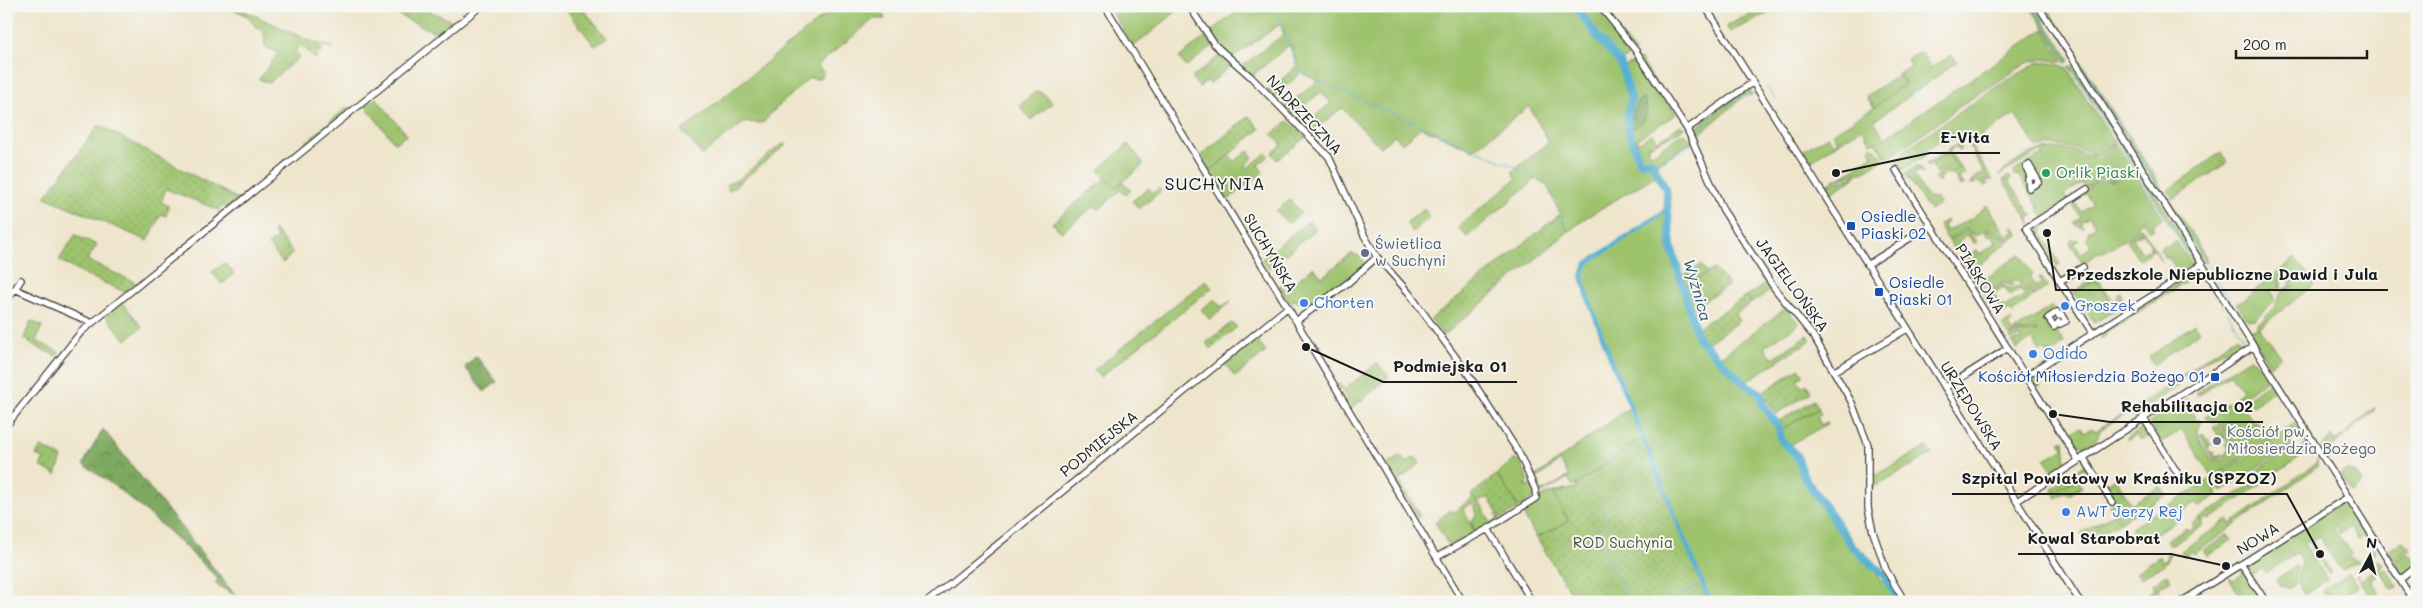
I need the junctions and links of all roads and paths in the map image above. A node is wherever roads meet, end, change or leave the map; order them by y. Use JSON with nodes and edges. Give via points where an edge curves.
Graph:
{"nodes":[{"id":1,"x":481,"y":6,"type":"edge"},
{"id":2,"x":1105,"y":6,"type":"edge"},
{"id":3,"x":1188,"y":6,"type":"edge"},
{"id":4,"x":1600,"y":6,"type":"edge"},
{"id":5,"x":1705,"y":6,"type":"edge"},
{"id":6,"x":2038,"y":6,"type":"edge"},
{"id":7,"x":1753,"y":82,"type":"junction"},
{"id":8,"x":1688,"y":129,"type":"junction"},
{"id":9,"x":1896,"y":170,"type":"dead end"},
{"id":10,"x":2087,"y":189,"type":"dead end"},
{"id":11,"x":1933,"y":225,"type":"junction"},
{"id":12,"x":1376,"y":257,"type":"junction"},
{"id":13,"x":2202,"y":264,"type":"junction"},
{"id":14,"x":1867,"y":265,"type":"junction"},
{"id":15,"x":2083,"y":267,"type":"dead end"},
{"id":16,"x":21,"y":280,"type":"dead end"},
{"id":17,"x":2060,"y":281,"type":"junction"},
{"id":18,"x":15,"y":289,"type":"junction"},
{"id":19,"x":6,"y":302,"type":"edge"},
{"id":20,"x":1288,"y":307,"type":"junction"},
{"id":21,"x":1296,"y":321,"type":"junction"},
{"id":22,"x":92,"y":323,"type":"junction"},
{"id":23,"x":1907,"y":329,"type":"junction"},
{"id":24,"x":2093,"y":334,"type":"junction"},
{"id":25,"x":2254,"y":346,"type":"junction"},
{"id":26,"x":2008,"y":348,"type":"junction"},
{"id":27,"x":1835,"y":371,"type":"junction"},
{"id":28,"x":2026,"y":376,"type":"junction"},
{"id":29,"x":1945,"y":388,"type":"junction"},
{"id":30,"x":2143,"y":418,"type":"junction"},
{"id":31,"x":6,"y":426,"type":"edge"},
{"id":32,"x":2080,"y":458,"type":"junction"},
{"id":33,"x":2178,"y":474,"type":"dead end"},
{"id":34,"x":2348,"y":496,"type":"junction"},
{"id":35,"x":2016,"y":501,"type":"junction"},
{"id":36,"x":2112,"y":502,"type":"dead end"},
{"id":37,"x":1488,"y":529,"type":"junction"},
{"id":38,"x":1437,"y":557,"type":"junction"},
{"id":39,"x":2241,"y":564,"type":"junction"},
{"id":40,"x":2417,"y":566,"type":"edge"},
{"id":41,"x":2400,"y":580,"type":"junction"},
{"id":42,"x":927,"y":602,"type":"edge"},
{"id":43,"x":1464,"y":602,"type":"edge"},
{"id":44,"x":1532,"y":602,"type":"edge"},
{"id":45,"x":1905,"y":602,"type":"edge"},
{"id":46,"x":2080,"y":602,"type":"edge"},
{"id":47,"x":2181,"y":602,"type":"edge"},
{"id":48,"x":2266,"y":602,"type":"edge"},
{"id":49,"x":2414,"y":602,"type":"edge"}],
"edges":[{"from":1,"to":22,"type":"street"},
{"from":2,"to":20,"type":"street","name":"SUCHYŃSKA"},
{"from":3,"to":12,"type":"street","name":"NADRZECZNA","via":[[1215,45],[1329,157]]},
{"from":4,"to":8,"type":"street","name":"JAGIELLOŃSKA","via":[[1636,51]]},
{"from":5,"to":7,"type":"street","name":"URZĘDOWSKA"},
{"from":6,"to":13,"type":"street"},
{"from":7,"to":8,"type":"street"},
{"from":7,"to":14,"type":"street","name":"URZĘDOWSKA","via":[[1826,199],[1830,211]]},
{"from":8,"to":27,"type":"street","name":"JAGIELLOŃSKA","via":[[1723,210]]},
{"from":9,"to":11,"type":"street","name":"PIASKOWA"},
{"from":10,"to":17,"type":"street","via":[[2027,230]]},
{"from":11,"to":14,"type":"street"},
{"from":11,"to":26,"type":"street","name":"PIASKOWA"},
{"from":12,"to":21,"type":"street","via":[[1349,282]]},
{"from":12,"to":37,"type":"street","name":"NADRZECZNA","via":[[1396,277],[1468,374],[1519,453],[1537,496]]},
{"from":13,"to":24,"type":"street"},
{"from":13,"to":25,"type":"street"},
{"from":14,"to":23,"type":"street","name":"URZĘDOWSKA"},
{"from":15,"to":17,"type":"street"},
{"from":16,"to":18,"type":"street"},
{"from":17,"to":24,"type":"street"},
{"from":18,"to":19,"type":"street"},
{"from":18,"to":22,"type":"street"},
{"from":20,"to":21,"type":"street","name":"SUCHYŃSKA"},
{"from":20,"to":42,"type":"street","name":"PODMIEJSKA"},
{"from":21,"to":38,"type":"street","name":"SUCHYŃSKA"},
{"from":22,"to":31,"type":"street","via":[[76,337]]},
{"from":23,"to":27,"type":"street"},
{"from":23,"to":29,"type":"street","name":"URZĘDOWSKA"},
{"from":24,"to":28,"type":"street"},
{"from":25,"to":30,"type":"street"},
{"from":25,"to":34,"type":"street"},
{"from":26,"to":28,"type":"street","name":"PIASKOWA"},
{"from":26,"to":29,"type":"street"},
{"from":27,"to":45,"type":"street","name":"JAGIELLOŃSKA","via":[[1866,440],[1868,504],[1873,532],[1886,570]]},
{"from":28,"to":32,"type":"street","name":"PIASKOWA"},
{"from":29,"to":35,"type":"street","name":"URZĘDOWSKA"},
{"from":30,"to":32,"type":"street"},
{"from":30,"to":33,"type":"street"},
{"from":32,"to":35,"type":"street"},
{"from":32,"to":36,"type":"street","name":"PIASKOWA"},
{"from":34,"to":39,"type":"street","name":"NOWA"},
{"from":34,"to":41,"type":"street"},
{"from":35,"to":46,"type":"street","name":"URZĘDOWSKA"},
{"from":37,"to":38,"type":"street"},
{"from":37,"to":44,"type":"street"},
{"from":38,"to":43,"type":"street"},
{"from":39,"to":47,"type":"street","name":"NOWA"},
{"from":39,"to":48,"type":"street"},
{"from":40,"to":41,"type":"street"},
{"from":41,"to":49,"type":"street"}]}
